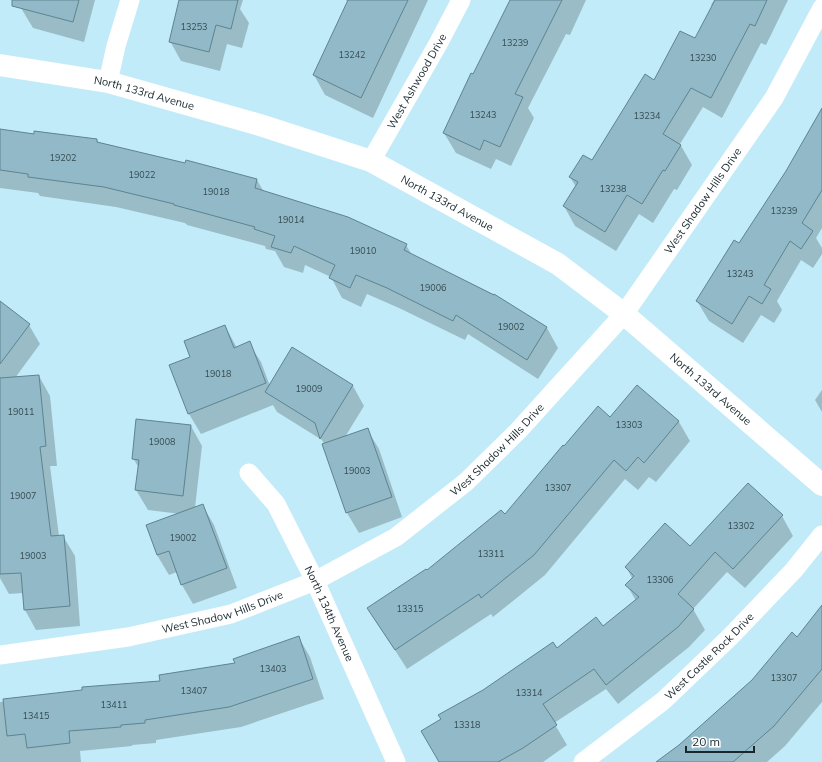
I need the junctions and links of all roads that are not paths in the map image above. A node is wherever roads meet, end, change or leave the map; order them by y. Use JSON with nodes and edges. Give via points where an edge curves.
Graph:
{"nodes":[{"id":1,"x":130,"y":0,"type":"edge"},
{"id":2,"x":461,"y":0,"type":"edge"},
{"id":3,"x":822,"y":8,"type":"edge"},
{"id":4,"x":0,"y":65,"type":"edge"},
{"id":5,"x":108,"y":82,"type":"junction"},
{"id":6,"x":371,"y":161,"type":"junction"},
{"id":7,"x":624,"y":314,"type":"junction"},
{"id":8,"x":249,"y":473,"type":"dead end"},
{"id":9,"x":822,"y":485,"type":"edge"},
{"id":10,"x":822,"y":535,"type":"edge"},
{"id":11,"x":315,"y":580,"type":"junction"},
{"id":12,"x":0,"y":655,"type":"edge"},
{"id":13,"x":396,"y":762,"type":"edge"},
{"id":14,"x":583,"y":762,"type":"edge"}],
"edges":[{"from":1,"to":5,"type":"street"},
{"from":2,"to":6,"type":"street","name":"West Ashwood Drive"},
{"from":3,"to":7,"type":"street","name":"West Shadow Hills Drive","via":[[774,98]]},
{"from":4,"to":5,"type":"street","name":"North 133rd Avenue"},
{"from":5,"to":6,"type":"street","name":"North 133rd Avenue","via":[[260,125]]},
{"from":6,"to":7,"type":"street","name":"North 133rd Avenue","via":[[558,264]]},
{"from":7,"to":9,"type":"street","name":"North 133rd Avenue"},
{"from":7,"to":11,"type":"street","name":"West Shadow Hills Drive","via":[[518,431],[466,482],[396,537]]},
{"from":8,"to":11,"type":"street","name":"North 134th Avenue","via":[[276,504]]},
{"from":10,"to":14,"type":"street","name":"West Castle Rock Drive","via":[[794,570],[730,637],[668,695]]},
{"from":11,"to":12,"type":"street","name":"West Shadow Hills Drive","via":[[231,614],[128,637]]},
{"from":11,"to":13,"type":"street","name":"North 134th Avenue"}]}
